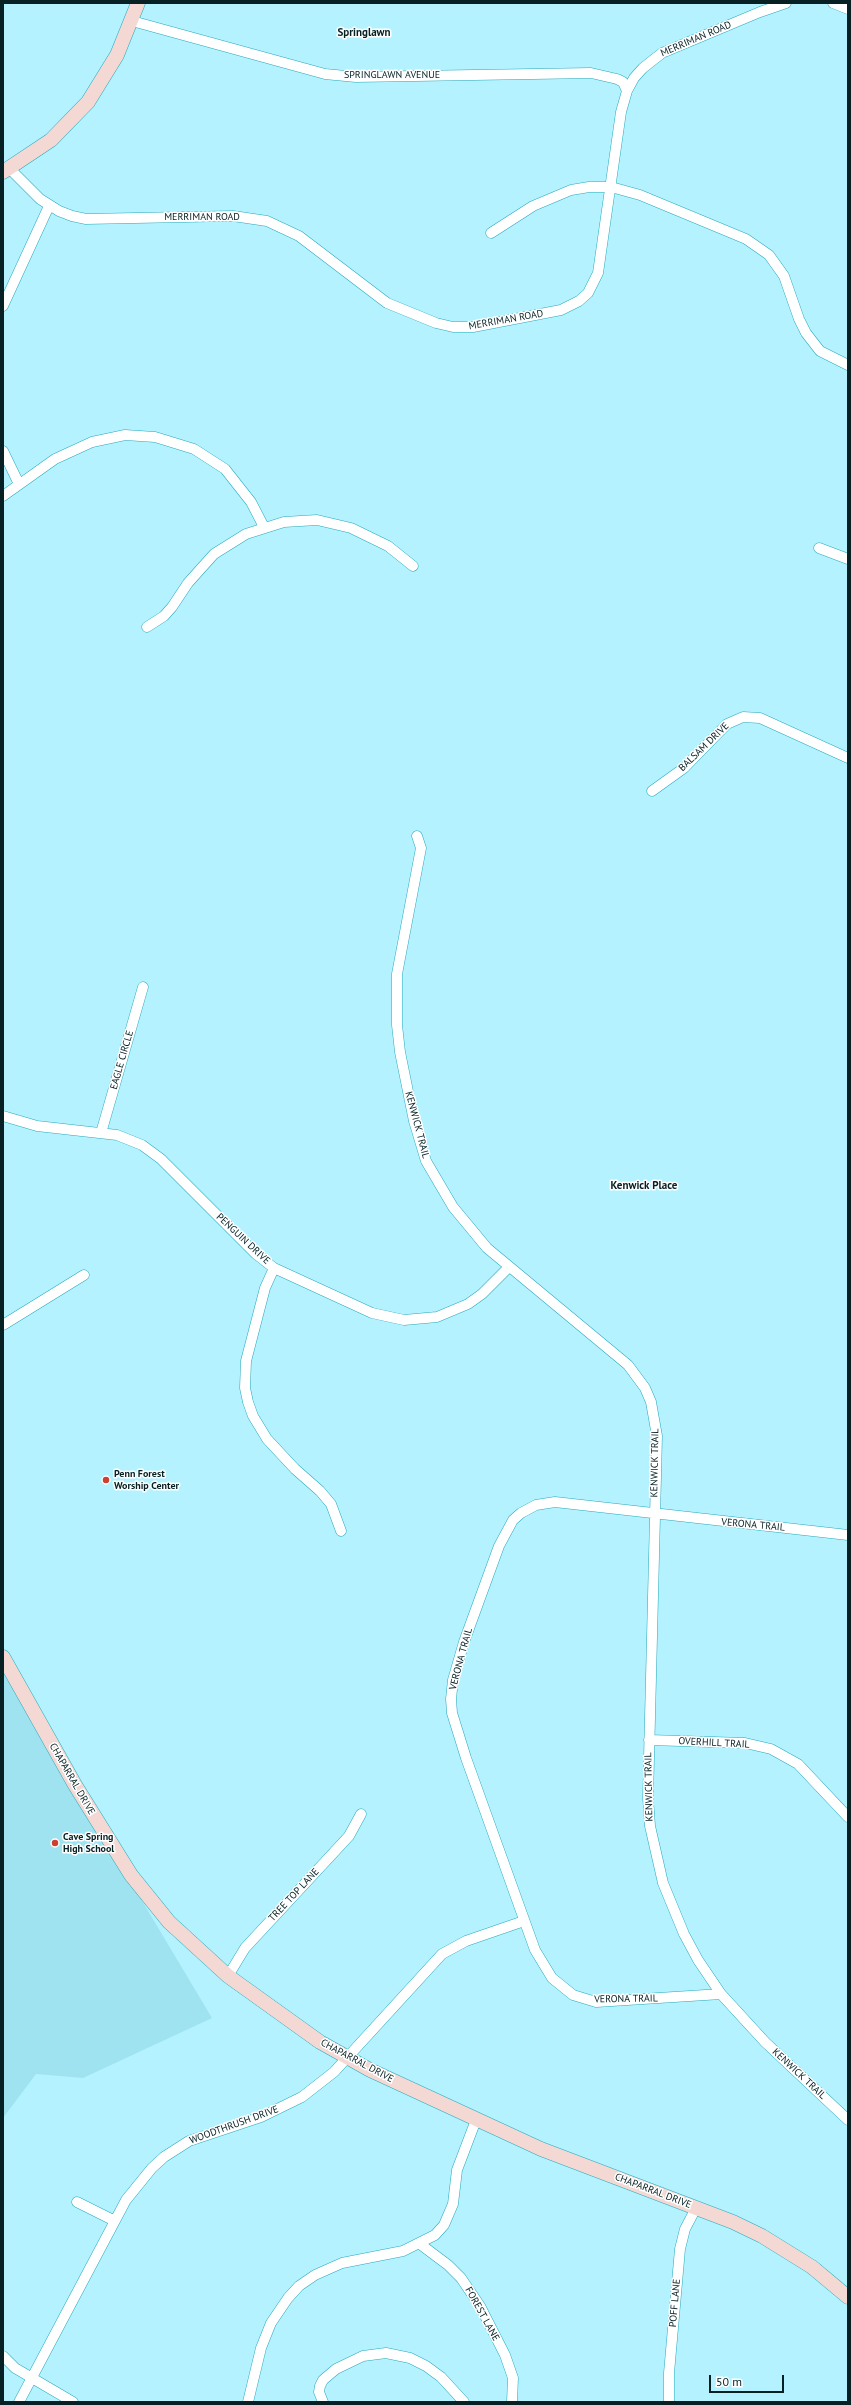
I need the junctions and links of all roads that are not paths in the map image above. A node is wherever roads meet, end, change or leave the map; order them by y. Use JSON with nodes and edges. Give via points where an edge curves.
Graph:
{"nodes":[{"id":1,"x":138,"y":3,"type":"edge"},
{"id":2,"x":786,"y":3,"type":"edge"},
{"id":3,"x":833,"y":3,"type":"edge"},
{"id":4,"x":848,"y":9,"type":"edge"},
{"id":5,"x":132,"y":21,"type":"junction"},
{"id":6,"x":627,"y":91,"type":"junction"},
{"id":7,"x":6,"y":170,"type":"edge"},
{"id":8,"x":611,"y":187,"type":"junction"},
{"id":9,"x":49,"y":206,"type":"junction"},
{"id":10,"x":491,"y":233,"type":"dead end"},
{"id":11,"x":3,"y":306,"type":"edge"},
{"id":12,"x":848,"y":365,"type":"edge"},
{"id":13,"x":3,"y":451,"type":"edge"},
{"id":14,"x":19,"y":484,"type":"junction"},
{"id":15,"x":3,"y":496,"type":"edge"},
{"id":16,"x":264,"y":527,"type":"junction"},
{"id":17,"x":819,"y":548,"type":"dead end"},
{"id":18,"x":848,"y":559,"type":"edge"},
{"id":19,"x":413,"y":566,"type":"dead end"},
{"id":20,"x":147,"y":627,"type":"dead end"},
{"id":21,"x":848,"y":758,"type":"edge"},
{"id":22,"x":652,"y":791,"type":"dead end"},
{"id":23,"x":417,"y":836,"type":"dead end"},
{"id":24,"x":143,"y":987,"type":"dead end"},
{"id":25,"x":3,"y":1116,"type":"edge"},
{"id":26,"x":101,"y":1133,"type":"junction"},
{"id":27,"x":509,"y":1267,"type":"junction"},
{"id":28,"x":274,"y":1268,"type":"junction"},
{"id":29,"x":84,"y":1275,"type":"dead end"},
{"id":30,"x":3,"y":1325,"type":"edge"},
{"id":31,"x":654,"y":1513,"type":"junction"},
{"id":32,"x":341,"y":1531,"type":"dead end"},
{"id":33,"x":848,"y":1535,"type":"edge"},
{"id":34,"x":3,"y":1657,"type":"edge"},
{"id":35,"x":649,"y":1740,"type":"junction"},
{"id":36,"x":361,"y":1814,"type":"dead end"},
{"id":37,"x":848,"y":1817,"type":"edge"},
{"id":38,"x":524,"y":1921,"type":"junction"},
{"id":39,"x":228,"y":1976,"type":"junction"},
{"id":40,"x":721,"y":1994,"type":"junction"},
{"id":41,"x":347,"y":2058,"type":"junction"},
{"id":42,"x":476,"y":2120,"type":"junction"},
{"id":43,"x":848,"y":2120,"type":"edge"},
{"id":44,"x":77,"y":2202,"type":"dead end"},
{"id":45,"x":696,"y":2208,"type":"junction"},
{"id":46,"x":115,"y":2221,"type":"junction"},
{"id":47,"x":420,"y":2244,"type":"junction"},
{"id":48,"x":848,"y":2297,"type":"edge"},
{"id":49,"x":3,"y":2356,"type":"edge"},
{"id":50,"x":32,"y":2378,"type":"junction"},
{"id":51,"x":19,"y":2402,"type":"edge"},
{"id":52,"x":73,"y":2402,"type":"edge"},
{"id":53,"x":248,"y":2402,"type":"edge"},
{"id":54,"x":323,"y":2402,"type":"edge"},
{"id":55,"x":464,"y":2402,"type":"edge"},
{"id":56,"x":512,"y":2402,"type":"edge"},
{"id":57,"x":669,"y":2402,"type":"edge"}],
"edges":[{"from":1,"to":5,"type":"street"},
{"from":2,"to":6,"type":"street","name":"MERRIMAN ROAD","via":[[662,53],[643,68]]},
{"from":3,"to":4,"type":"street"},
{"from":5,"to":6,"type":"street","name":"SPRINGLAWN AVENUE","via":[[317,72],[344,76],[591,73],[617,79],[623,82]]},
{"from":5,"to":7,"type":"street","via":[[117,55],[88,102],[51,140]]},
{"from":6,"to":8,"type":"street","name":"MERRIMAN ROAD","via":[[621,112]]},
{"from":7,"to":9,"type":"street","name":"MERRIMAN ROAD"},
{"from":8,"to":9,"type":"street","name":"MERRIMAN ROAD","via":[[598,273],[588,293],[561,310],[473,327],[453,327],[403,311],[369,291],[299,236],[267,221],[233,216],[86,219]]},
{"from":8,"to":10,"type":"street","via":[[589,187],[555,195],[527,209]]},
{"from":8,"to":12,"type":"street","via":[[640,195],[758,246],[769,255],[784,276],[799,319],[816,346],[837,361]]},
{"from":9,"to":11,"type":"street"},
{"from":13,"to":14,"type":"street"},
{"from":14,"to":15,"type":"street"},
{"from":14,"to":16,"type":"street","via":[[55,459],[92,442],[125,435],[155,437],[194,449],[225,469],[251,502]]},
{"from":16,"to":19,"type":"street","via":[[300,520],[333,523],[370,536],[388,546]]},
{"from":16,"to":20,"type":"street","via":[[246,534],[214,554],[188,583],[164,616]]},
{"from":17,"to":18,"type":"street"},
{"from":21,"to":22,"type":"street","name":"BALSAM DRIVE","via":[[760,718],[743,717],[727,724],[684,768]]},
{"from":23,"to":27,"type":"street","name":"KENWICK TRAIL","via":[[421,848],[402,941],[396,997],[400,1052],[414,1121],[426,1161],[453,1207],[487,1248]]},
{"from":24,"to":26,"type":"street","name":"EAGLE CIRCLE"},
{"from":25,"to":26,"type":"street","name":"PENGUIN DRIVE","via":[[37,1126]]},
{"from":26,"to":28,"type":"street","name":"PENGUIN DRIVE","via":[[128,1138],[154,1153],[256,1254]]},
{"from":27,"to":28,"type":"street","name":"PENGUIN DRIVE","via":[[482,1294],[453,1311],[437,1317],[404,1320],[372,1313]]},
{"from":27,"to":31,"type":"street","name":"KENWICK TRAIL","via":[[622,1360],[645,1388],[651,1402],[657,1436]]},
{"from":28,"to":32,"type":"street","via":[[265,1288],[246,1361],[245,1388],[248,1402],[267,1439],[331,1504]]},
{"from":29,"to":30,"type":"street"},
{"from":31,"to":33,"type":"street","name":"VERONA TRAIL"},
{"from":31,"to":35,"type":"street","name":"KENWICK TRAIL"},
{"from":31,"to":38,"type":"street","name":"VERONA TRAIL","via":[[555,1502],[536,1505],[521,1513],[513,1520],[499,1546],[464,1642],[452,1688],[452,1713]]},
{"from":34,"to":39,"type":"street","name":"CHAPARRAL DRIVE","via":[[75,1785],[131,1875],[169,1922]]},
{"from":35,"to":37,"type":"street","name":"OVERHILL TRAIL","via":[[745,1743],[771,1749],[804,1770]]},
{"from":35,"to":40,"type":"street","name":"KENWICK TRAIL","via":[[650,1826],[661,1876],[684,1934]]},
{"from":36,"to":39,"type":"street","name":"TREE TOP LANE","via":[[349,1836],[250,1943]]},
{"from":38,"to":40,"type":"street","name":"VERONA TRAIL","via":[[535,1950],[552,1978],[564,1990],[584,1999],[596,2002]]},
{"from":38,"to":41,"type":"street","name":"WOODTHRUSH DRIVE","via":[[466,1941],[442,1954]]},
{"from":39,"to":41,"type":"street","name":"CHAPARRAL DRIVE","via":[[320,2042]]},
{"from":40,"to":43,"type":"street","name":"KENWICK TRAIL","via":[[765,2042]]},
{"from":41,"to":42,"type":"street","name":"CHAPARRAL DRIVE"},
{"from":41,"to":46,"type":"street","name":"WOODTHRUSH DRIVE","via":[[314,2089],[284,2107],[199,2137],[170,2153],[138,2183]]},
{"from":42,"to":45,"type":"street","name":"CHAPARRAL DRIVE","via":[[541,2149]]},
{"from":42,"to":47,"type":"street","via":[[457,2170],[450,2215],[435,2234]]},
{"from":44,"to":46,"type":"street"},
{"from":45,"to":48,"type":"street","name":"CHAPARRAL DRIVE","via":[[733,2222],[790,2252]]},
{"from":45,"to":57,"type":"street","name":"POFF LANE","via":[[685,2229],[680,2249],[669,2373]]},
{"from":46,"to":50,"type":"street","name":"WOODTHRUSH DRIVE"},
{"from":47,"to":53,"type":"street","via":[[389,2255],[342,2263],[328,2268],[299,2286],[284,2302],[271,2323],[261,2348]]},
{"from":47,"to":56,"type":"street","name":"FOREST LANE","via":[[461,2278],[480,2306],[505,2355],[513,2378]]},
{"from":49,"to":50,"type":"street","via":[[15,2368]]},
{"from":50,"to":51,"type":"street","name":"WOODTHRUSH DRIVE"},
{"from":50,"to":52,"type":"street"},
{"from":54,"to":55,"type":"street","via":[[319,2392],[322,2380],[346,2363],[363,2356],[386,2352],[410,2358],[426,2366],[441,2377]]}]}
